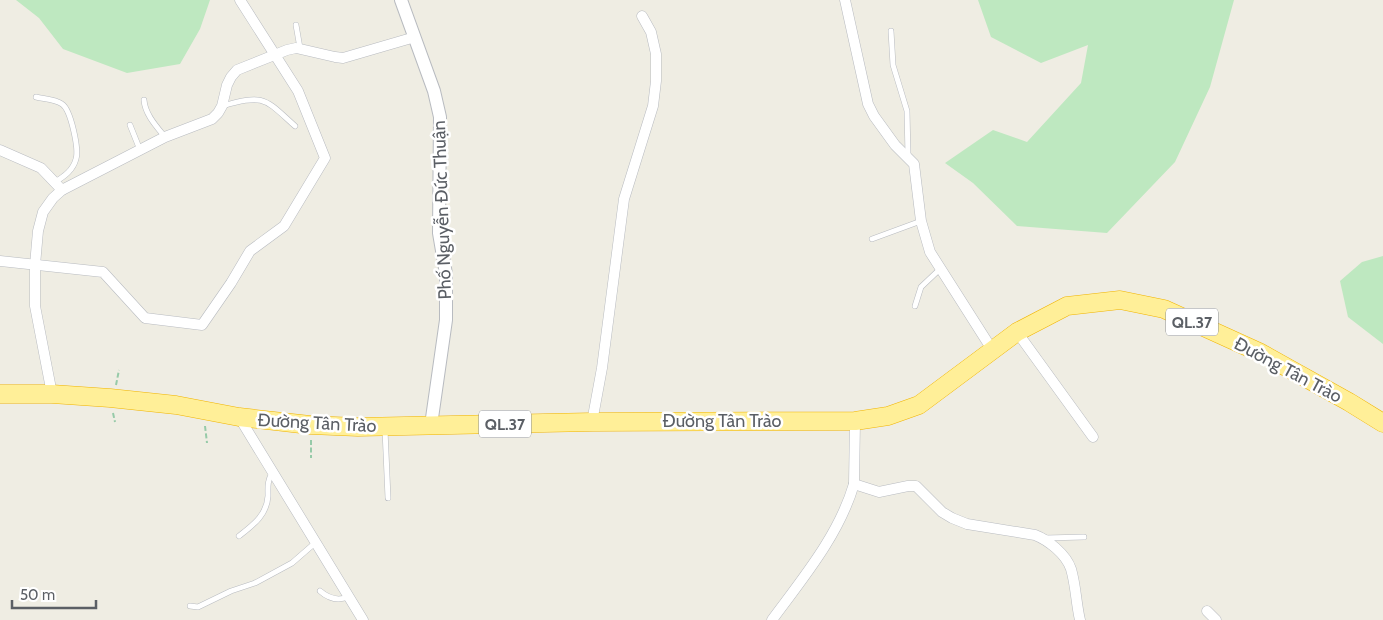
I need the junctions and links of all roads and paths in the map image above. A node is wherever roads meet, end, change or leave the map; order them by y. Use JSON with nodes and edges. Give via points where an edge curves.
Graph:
{"nodes":[{"id":1,"x":240,"y":0,"type":"edge"},
{"id":2,"x":401,"y":0,"type":"edge"},
{"id":3,"x":845,"y":0,"type":"edge"},
{"id":4,"x":642,"y":16,"type":"dead end"},
{"id":5,"x":296,"y":26,"type":"dead end"},
{"id":6,"x":891,"y":32,"type":"dead end"},
{"id":7,"x":415,"y":37,"type":"junction"},
{"id":8,"x":300,"y":48,"type":"junction"},
{"id":9,"x":275,"y":55,"type":"junction"},
{"id":10,"x":36,"y":97,"type":"dead end"},
{"id":11,"x":144,"y":100,"type":"dead end"},
{"id":12,"x":222,"y":106,"type":"junction"},
{"id":13,"x":130,"y":125,"type":"dead end"},
{"id":14,"x":295,"y":126,"type":"dead end"},
{"id":15,"x":165,"y":137,"type":"junction"},
{"id":16,"x":0,"y":150,"type":"edge"},
{"id":17,"x":140,"y":150,"type":"junction"},
{"id":18,"x":908,"y":158,"type":"junction"},
{"id":19,"x":59,"y":186,"type":"junction"},
{"id":20,"x":921,"y":221,"type":"junction"},
{"id":21,"x":872,"y":239,"type":"dead end"},
{"id":22,"x":0,"y":261,"type":"edge"},
{"id":23,"x":35,"y":265,"type":"junction"},
{"id":24,"x":940,"y":269,"type":"junction"},
{"id":25,"x":915,"y":306,"type":"dead end"},
{"id":26,"x":1017,"y":332,"type":"junction"},
{"id":27,"x":993,"y":351,"type":"junction"},
{"id":28,"x":0,"y":394,"type":"edge"},
{"id":29,"x":52,"y":394,"type":"junction"},
{"id":30,"x":204,"y":411,"type":"junction"},
{"id":31,"x":239,"y":418,"type":"junction"},
{"id":32,"x":855,"y":421,"type":"junction"},
{"id":33,"x":592,"y":422,"type":"junction"},
{"id":34,"x":1383,"y":423,"type":"edge"},
{"id":35,"x":310,"y":425,"type":"junction"},
{"id":36,"x":431,"y":426,"type":"junction"},
{"id":37,"x":385,"y":427,"type":"junction"},
{"id":38,"x":1093,"y":437,"type":"dead end"},
{"id":39,"x":207,"y":442,"type":"dead end"},
{"id":40,"x":311,"y":458,"type":"dead end"},
{"id":41,"x":272,"y":473,"type":"junction"},
{"id":42,"x":854,"y":484,"type":"junction"},
{"id":43,"x":388,"y":498,"type":"dead end"},
{"id":44,"x":239,"y":536,"type":"dead end"},
{"id":45,"x":1084,"y":537,"type":"dead end"},
{"id":46,"x":1043,"y":538,"type":"junction"},
{"id":47,"x":315,"y":543,"type":"junction"},
{"id":48,"x":320,"y":591,"type":"dead end"},
{"id":49,"x":348,"y":597,"type":"junction"},
{"id":50,"x":190,"y":606,"type":"dead end"},
{"id":51,"x":1207,"y":611,"type":"dead end"},
{"id":52,"x":363,"y":620,"type":"edge"},
{"id":53,"x":772,"y":620,"type":"edge"},
{"id":54,"x":1080,"y":620,"type":"edge"},
{"id":55,"x":1216,"y":620,"type":"edge"}],
"edges":[{"from":1,"to":9,"type":"street"},
{"from":2,"to":7,"type":"street","name":"Phố Nguyễn Đức Thuận"},
{"from":3,"to":18,"type":"street","via":[[868,104]]},
{"from":4,"to":33,"type":"street","via":[[651,32],[656,54],[653,106],[624,199]]},
{"from":5,"to":8,"type":"lane"},
{"from":6,"to":18,"type":"lane","via":[[893,65],[908,112]]},
{"from":7,"to":8,"type":"street","via":[[343,58]]},
{"from":7,"to":36,"type":"street","name":"Phố Nguyễn Đức Thuận","via":[[440,117],[439,233],[446,274],[446,320]]},
{"from":8,"to":9,"type":"street"},
{"from":9,"to":12,"type":"street","via":[[237,70],[227,84]]},
{"from":9,"to":23,"type":"street","via":[[298,91],[325,158],[284,226],[250,251],[202,324],[145,318],[103,272]]},
{"from":10,"to":19,"type":"lane","via":[[62,103],[76,139],[77,158]]},
{"from":11,"to":15,"type":"lane","via":[[144,108]]},
{"from":12,"to":14,"type":"lane","via":[[252,99],[264,100]]},
{"from":12,"to":15,"type":"street","via":[[212,119]]},
{"from":13,"to":17,"type":"lane"},
{"from":15,"to":17,"type":"street"},
{"from":16,"to":19,"type":"street","via":[[40,168]]},
{"from":17,"to":19,"type":"street"},
{"from":18,"to":20,"type":"street","via":[[914,164]]},
{"from":19,"to":23,"type":"street","via":[[43,212]]},
{"from":20,"to":21,"type":"lane"},
{"from":20,"to":24,"type":"street","via":[[930,252]]},
{"from":22,"to":23,"type":"street"},
{"from":23,"to":29,"type":"street","via":[[35,306]]},
{"from":24,"to":25,"type":"lane","via":[[921,287]]},
{"from":24,"to":27,"type":"street"},
{"from":26,"to":27,"type":"highway","name":"Đường Tân Trào","number":"QL.37"},
{"from":26,"to":34,"type":"highway","name":"Đường Tân Trào","number":"QL.37","via":[[1067,306],[1120,300],[1164,309],[1261,353]]},
{"from":26,"to":38,"type":"street"},
{"from":27,"to":32,"type":"highway","name":"Đường Tân Trào","number":"QL.37","via":[[919,405],[888,416]]},
{"from":28,"to":29,"type":"highway","name":"Đường Tân Trào","number":"QL.37"},
{"from":29,"to":30,"type":"highway","name":"Đường Tân Trào","number":"QL.37"},
{"from":30,"to":31,"type":"highway","name":"Đường Tân Trào","number":"QL.37"},
{"from":30,"to":39,"type":"path"},
{"from":31,"to":35,"type":"highway","name":"Đường Tân Trào","number":"QL.37"},
{"from":31,"to":41,"type":"street"},
{"from":32,"to":33,"type":"highway","name":"Đường Tân Trào","number":"QL.37"},
{"from":32,"to":42,"type":"street"},
{"from":33,"to":36,"type":"highway","name":"Đường Tân Trào","number":"QL.37"},
{"from":35,"to":37,"type":"highway","name":"Đường Tân Trào","number":"QL.37"},
{"from":35,"to":40,"type":"path"},
{"from":36,"to":37,"type":"highway","name":"Đường Tân Trào","number":"QL.37"},
{"from":37,"to":43,"type":"lane"},
{"from":41,"to":44,"type":"lane","via":[[262,515]]},
{"from":41,"to":47,"type":"street"},
{"from":42,"to":46,"type":"street","via":[[879,492],[916,486],[952,518],[967,524]]},
{"from":42,"to":53,"type":"street","via":[[834,531]]},
{"from":45,"to":46,"type":"lane"},
{"from":46,"to":54,"type":"street","via":[[1071,568]]},
{"from":47,"to":49,"type":"street"},
{"from":47,"to":50,"type":"lane","via":[[292,563],[268,576],[198,607]]},
{"from":48,"to":49,"type":"lane","via":[[332,598]]},
{"from":49,"to":52,"type":"street"},
{"from":51,"to":55,"type":"street"}]}
